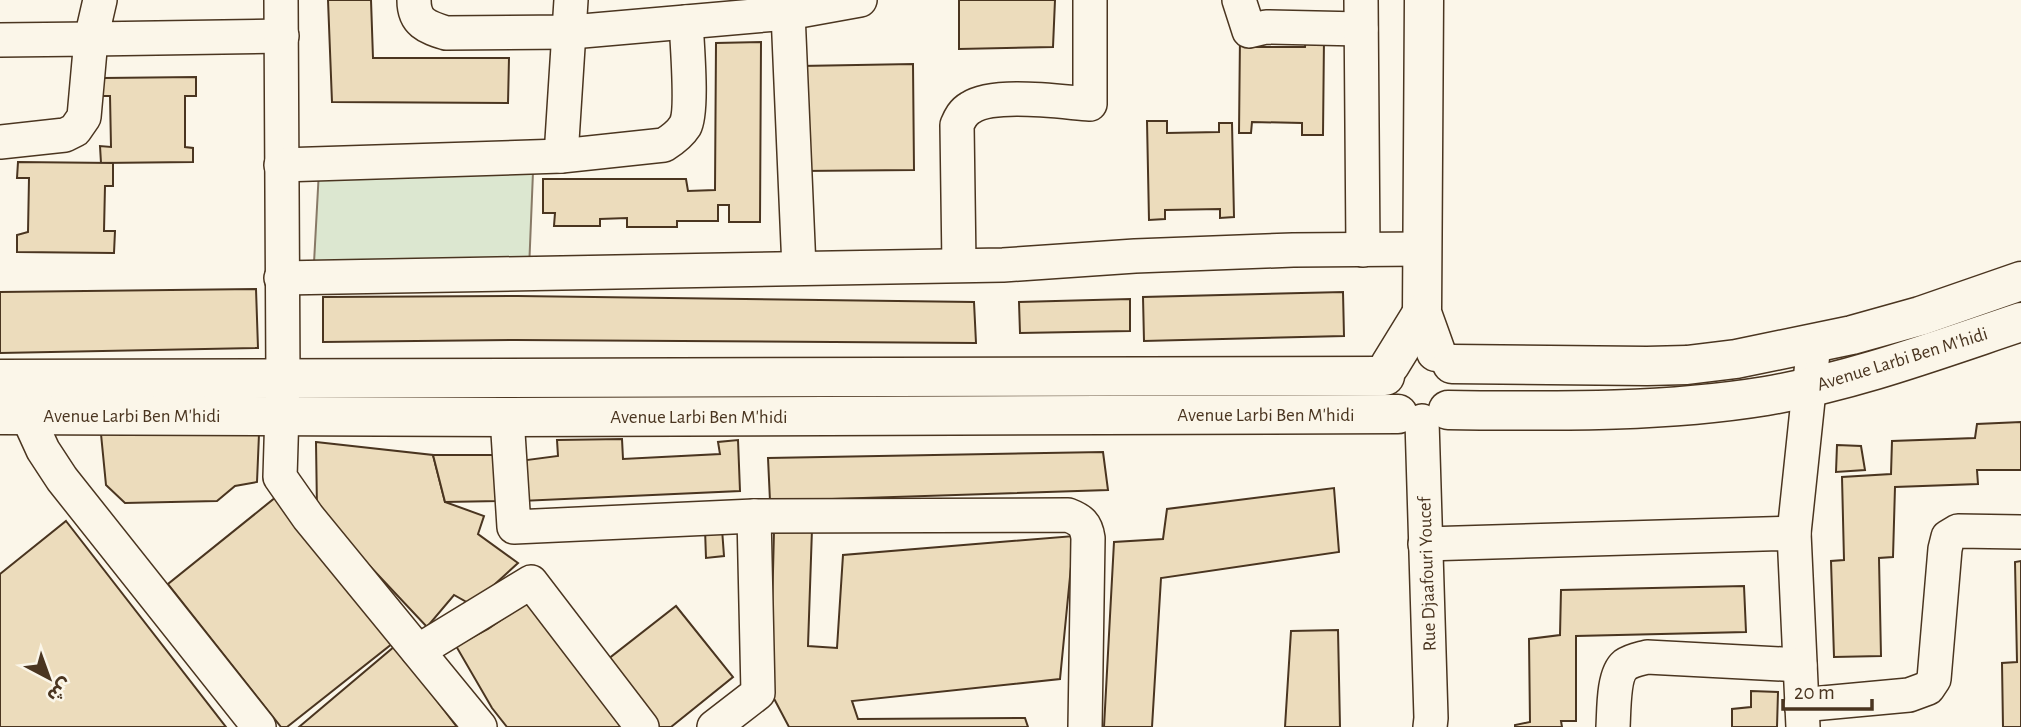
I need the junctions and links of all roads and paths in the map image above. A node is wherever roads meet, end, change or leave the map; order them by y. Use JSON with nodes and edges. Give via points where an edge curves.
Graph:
{"nodes":[{"id":1,"x":100,"y":0,"type":"edge"},
{"id":2,"x":281,"y":0,"type":"edge"},
{"id":3,"x":414,"y":0,"type":"edge"},
{"id":4,"x":860,"y":0,"type":"edge"},
{"id":5,"x":1090,"y":0,"type":"edge"},
{"id":6,"x":1239,"y":0,"type":"edge"},
{"id":7,"x":1424,"y":0,"type":"edge"},
{"id":8,"x":788,"y":13,"type":"junction"},
{"id":9,"x":1361,"y":15,"type":"edge"},
{"id":10,"x":571,"y":16,"type":"edge"},
{"id":11,"x":686,"y":22,"type":"junction"},
{"id":12,"x":282,"y":36,"type":"junction"},
{"id":13,"x":91,"y":39,"type":"junction"},
{"id":14,"x":0,"y":40,"type":"edge"},
{"id":15,"x":0,"y":142,"type":"edge"},
{"id":16,"x":561,"y":156,"type":"junction"},
{"id":17,"x":281,"y":165,"type":"junction"},
{"id":18,"x":1423,"y":249,"type":"junction"},
{"id":19,"x":1363,"y":250,"type":"junction"},
{"id":20,"x":959,"y":265,"type":"junction"},
{"id":21,"x":799,"y":268,"type":"junction"},
{"id":22,"x":281,"y":278,"type":"junction"},
{"id":23,"x":2021,"y":281,"type":"edge"},
{"id":24,"x":1422,"y":313,"type":"junction"},
{"id":25,"x":2021,"y":322,"type":"edge"},
{"id":26,"x":1814,"y":343,"type":"junction"},
{"id":27,"x":1444,"y":358,"type":"junction"},
{"id":28,"x":1387,"y":371,"type":"junction"},
{"id":29,"x":0,"y":379,"type":"edge"},
{"id":30,"x":1810,"y":386,"type":"junction"},
{"id":31,"x":283,"y":397,"type":"junction"},
{"id":32,"x":14,"y":415,"type":"edge"},
{"id":33,"x":1423,"y":415,"type":"junction"},
{"id":34,"x":507,"y":417,"type":"junction"},
{"id":35,"x":754,"y":516,"type":"junction"},
{"id":36,"x":2021,"y":532,"type":"edge"},
{"id":37,"x":1794,"y":533,"type":"junction"},
{"id":38,"x":1424,"y":544,"type":"junction"},
{"id":39,"x":418,"y":651,"type":"junction"},
{"id":40,"x":1800,"y":664,"type":"junction"},
{"id":41,"x":1802,"y":716,"type":"edge"},
{"id":42,"x":259,"y":727,"type":"edge"},
{"id":43,"x":481,"y":727,"type":"edge"},
{"id":44,"x":642,"y":727,"type":"edge"},
{"id":45,"x":714,"y":727,"type":"edge"},
{"id":46,"x":1086,"y":727,"type":"edge"},
{"id":47,"x":1430,"y":727,"type":"edge"},
{"id":48,"x":1613,"y":727,"type":"edge"}],
"edges":[{"from":1,"to":13,"type":"street"},
{"from":2,"to":12,"type":"street"},
{"from":3,"to":10,"type":"street","via":[[419,19],[446,33]]},
{"from":4,"to":8,"type":"street"},
{"from":5,"to":20,"type":"street","via":[[1090,104],[1016,99],[991,101],[962,114],[957,125]]},
{"from":6,"to":9,"type":"street","via":[[1249,31]]},
{"from":7,"to":18,"type":"main road"},
{"from":8,"to":11,"type":"street"},
{"from":8,"to":21,"type":"street"},
{"from":9,"to":19,"type":"street"},
{"from":10,"to":11,"type":"street"},
{"from":10,"to":16,"type":"street"},
{"from":11,"to":16,"type":"street","via":[[689,110],[685,126],[674,138],[664,145]]},
{"from":12,"to":13,"type":"street"},
{"from":12,"to":17,"type":"street"},
{"from":13,"to":14,"type":"street"},
{"from":13,"to":15,"type":"street","via":[[84,117],[75,130]]},
{"from":16,"to":17,"type":"street"},
{"from":17,"to":22,"type":"street"},
{"from":18,"to":19,"type":"street"},
{"from":18,"to":24,"type":"main road"},
{"from":19,"to":20,"type":"street"},
{"from":20,"to":21,"type":"street"},
{"from":21,"to":22,"type":"street"},
{"from":22,"to":31,"type":"street"},
{"from":23,"to":26,"type":"main road","name":"Avenue Larbi Ben M'hidi","via":[[1920,316]]},
{"from":24,"to":27,"type":"main road"},
{"from":24,"to":28,"type":"main road"},
{"from":25,"to":30,"type":"main road","name":"Avenue Larbi Ben M'hidi","via":[[1877,370]]},
{"from":26,"to":27,"type":"main road","name":"Avenue Larbi Ben M'hidi","via":[[1686,365],[1540,366]]},
{"from":26,"to":30,"type":"street"},
{"from":27,"to":28,"type":"main road","via":[[1421,348],[1409,350]]},
{"from":27,"to":33,"type":"main road","via":[[1457,376],[1455,399]]},
{"from":28,"to":31,"type":"main road","name":"Avenue Larbi Ben M'hidi"},
{"from":28,"to":33,"type":"main road","via":[[1387,400]]},
{"from":29,"to":31,"type":"main road","name":"Avenue Larbi Ben M'hidi"},
{"from":30,"to":33,"type":"main road","name":"Avenue Larbi Ben M'hidi","via":[[1768,396],[1669,406]]},
{"from":30,"to":37,"type":"street"},
{"from":31,"to":32,"type":"main road","name":"Avenue Larbi Ben M'hidi"},
{"from":31,"to":34,"type":"main road","name":"Avenue Larbi Ben M'hidi"},
{"from":31,"to":39,"type":"street","via":[[280,477]]},
{"from":32,"to":42,"type":"street"},
{"from":33,"to":34,"type":"main road","name":"Avenue Larbi Ben M'hidi"},
{"from":33,"to":38,"type":"street","name":"Rue Djaafouri Youcef"},
{"from":34,"to":35,"type":"street","via":[[514,527]]},
{"from":35,"to":45,"type":"street","via":[[758,693]]},
{"from":35,"to":46,"type":"street","via":[[1068,515],[1078,519],[1087,527],[1088,538]]},
{"from":36,"to":41,"type":"street","via":[[1958,531],[1948,537],[1934,679],[1927,688]]},
{"from":37,"to":38,"type":"street"},
{"from":37,"to":40,"type":"street"},
{"from":38,"to":47,"type":"street","name":"Rue Djaafouri Youcef"},
{"from":39,"to":43,"type":"street"},
{"from":39,"to":44,"type":"street","via":[[531,582]]},
{"from":40,"to":41,"type":"street"},
{"from":40,"to":48,"type":"street","via":[[1633,660],[1618,676]]}]}
